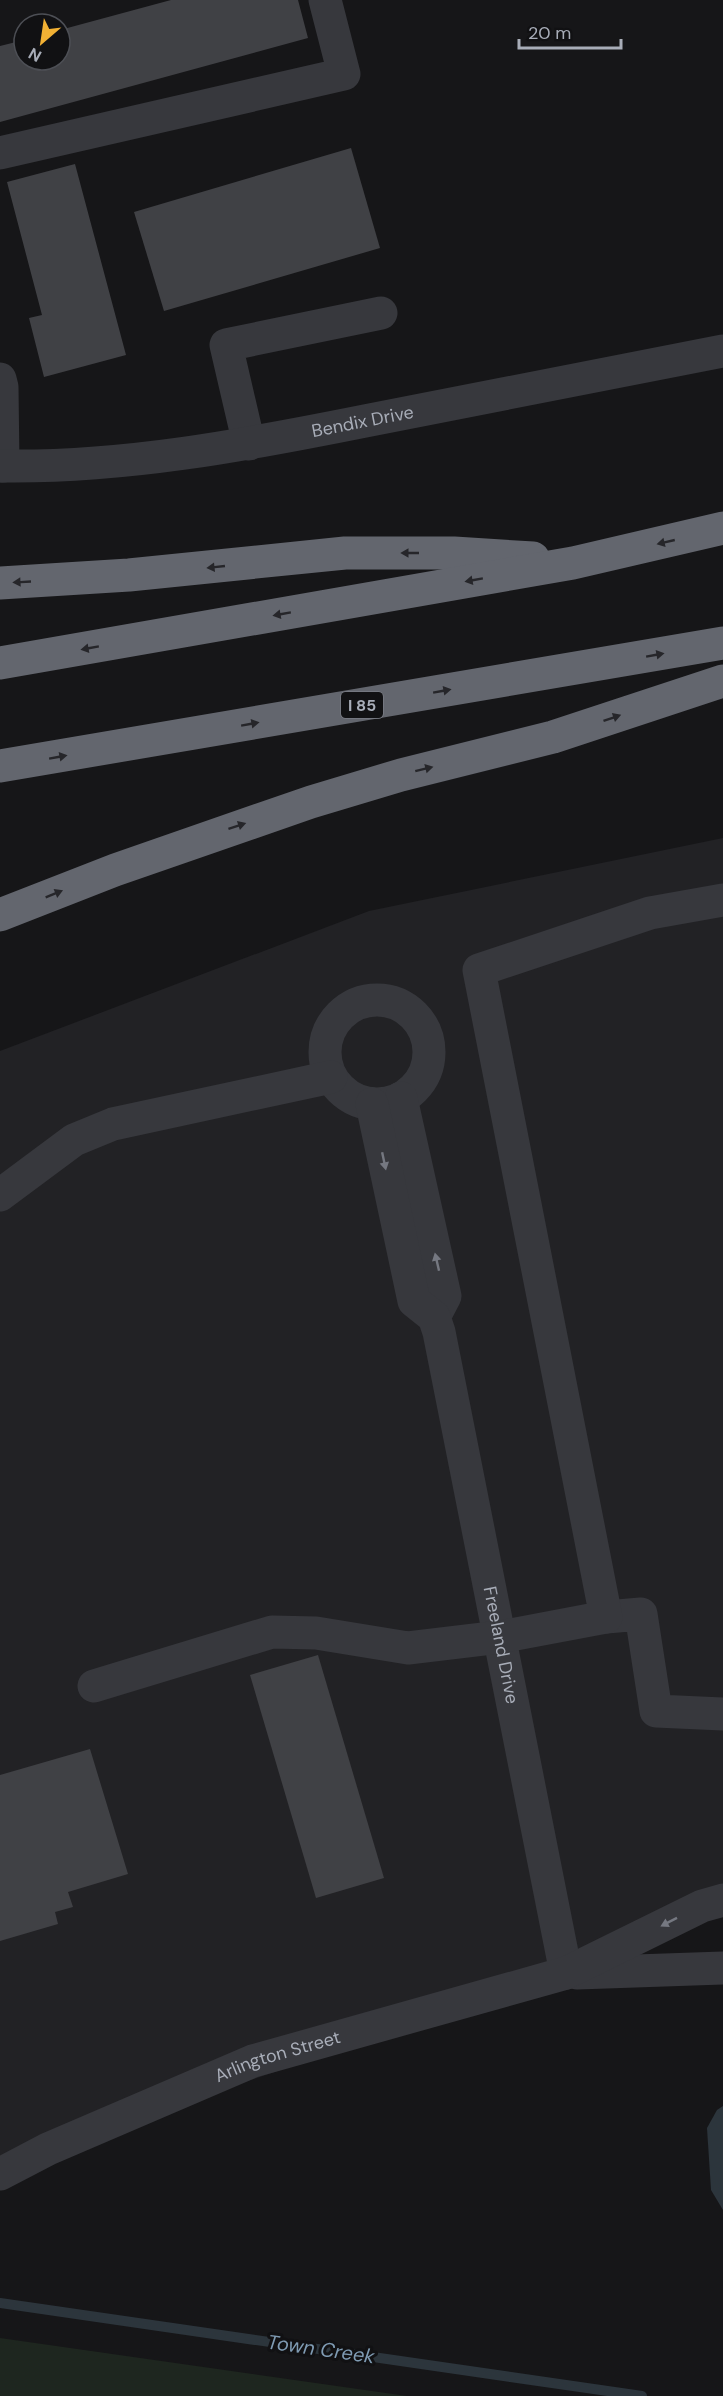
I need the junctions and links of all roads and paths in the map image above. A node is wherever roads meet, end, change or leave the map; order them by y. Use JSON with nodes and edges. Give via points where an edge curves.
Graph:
{"nodes":[{"id":1,"x":325,"y":0,"type":"edge"},
{"id":2,"x":0,"y":153,"type":"edge"},
{"id":3,"x":381,"y":313,"type":"dead end"},
{"id":4,"x":723,"y":351,"type":"edge"},
{"id":5,"x":0,"y":379,"type":"edge"},
{"id":6,"x":249,"y":444,"type":"junction"},
{"id":7,"x":1,"y":466,"type":"edge"},
{"id":8,"x":723,"y":528,"type":"edge"},
{"id":9,"x":573,"y":563,"type":"junction"},
{"id":10,"x":0,"y":583,"type":"edge"},
{"id":11,"x":723,"y":643,"type":"edge"},
{"id":12,"x":0,"y":663,"type":"edge"},
{"id":13,"x":723,"y":681,"type":"edge"},
{"id":14,"x":0,"y":766,"type":"edge"},
{"id":15,"x":723,"y":900,"type":"edge"},
{"id":16,"x":0,"y":915,"type":"edge"},
{"id":17,"x":331,"y":1077,"type":"junction"},
{"id":18,"x":386,"y":1101,"type":"junction"},
{"id":19,"x":0,"y":1195,"type":"edge"},
{"id":20,"x":606,"y":1617,"type":"junction"},
{"id":21,"x":500,"y":1637,"type":"junction"},
{"id":22,"x":94,"y":1686,"type":"dead end"},
{"id":23,"x":723,"y":1714,"type":"edge"},
{"id":24,"x":723,"y":1900,"type":"edge"},
{"id":25,"x":723,"y":1968,"type":"edge"},
{"id":26,"x":566,"y":1973,"type":"junction"},
{"id":27,"x":0,"y":2174,"type":"edge"}],
"edges":[{"from":1,"to":2,"type":"street","via":[[344,74]]},
{"from":3,"to":6,"type":"street","via":[[226,345]]},
{"from":4,"to":6,"type":"street","name":"Bendix Drive"},
{"from":5,"to":7,"type":"street"},
{"from":6,"to":7,"type":"street","name":"Bendix Drive","via":[[123,461]]},
{"from":8,"to":9,"type":"highway","one_way":true},
{"from":9,"to":10,"type":"highway","one_way":true,"via":[[454,553],[345,553],[129,575]]},
{"from":9,"to":12,"type":"highway","one_way":true},
{"from":14,"to":11,"type":"highway","number":"I 85","one_way":true},
{"from":16,"to":13,"type":"highway","one_way":true,"via":[[310,802],[553,736]]},
{"from":15,"to":20,"type":"street","via":[[650,914],[479,970]]},
{"from":17,"to":18,"type":"street","via":[[356,1099]]},
{"from":17,"to":18,"type":"street","via":[[326,1043],[332,1026],[358,1004],[375,1000],[393,1003],[420,1023],[429,1056],[425,1073],[415,1088]]},
{"from":17,"to":19,"type":"street","via":[[113,1124],[74,1140]]},
{"from":18,"to":21,"type":"street","name":"Freeland Drive","via":[[445,1296],[435,1317]]},
{"from":20,"to":21,"type":"street"},
{"from":20,"to":23,"type":"street","via":[[641,1614],[656,1711]]},
{"from":21,"to":22,"type":"street","via":[[408,1648],[316,1634],[272,1632]]},
{"from":21,"to":26,"type":"street","name":"Freeland Drive"},
{"from":24,"to":26,"type":"street","name":"Arlington Street","one_way":true,"via":[[702,1906]]},
{"from":25,"to":26,"type":"street","name":"Arlington Street"},
{"from":26,"to":27,"type":"street","name":"Arlington Street","via":[[253,2061],[48,2149]]}]}
